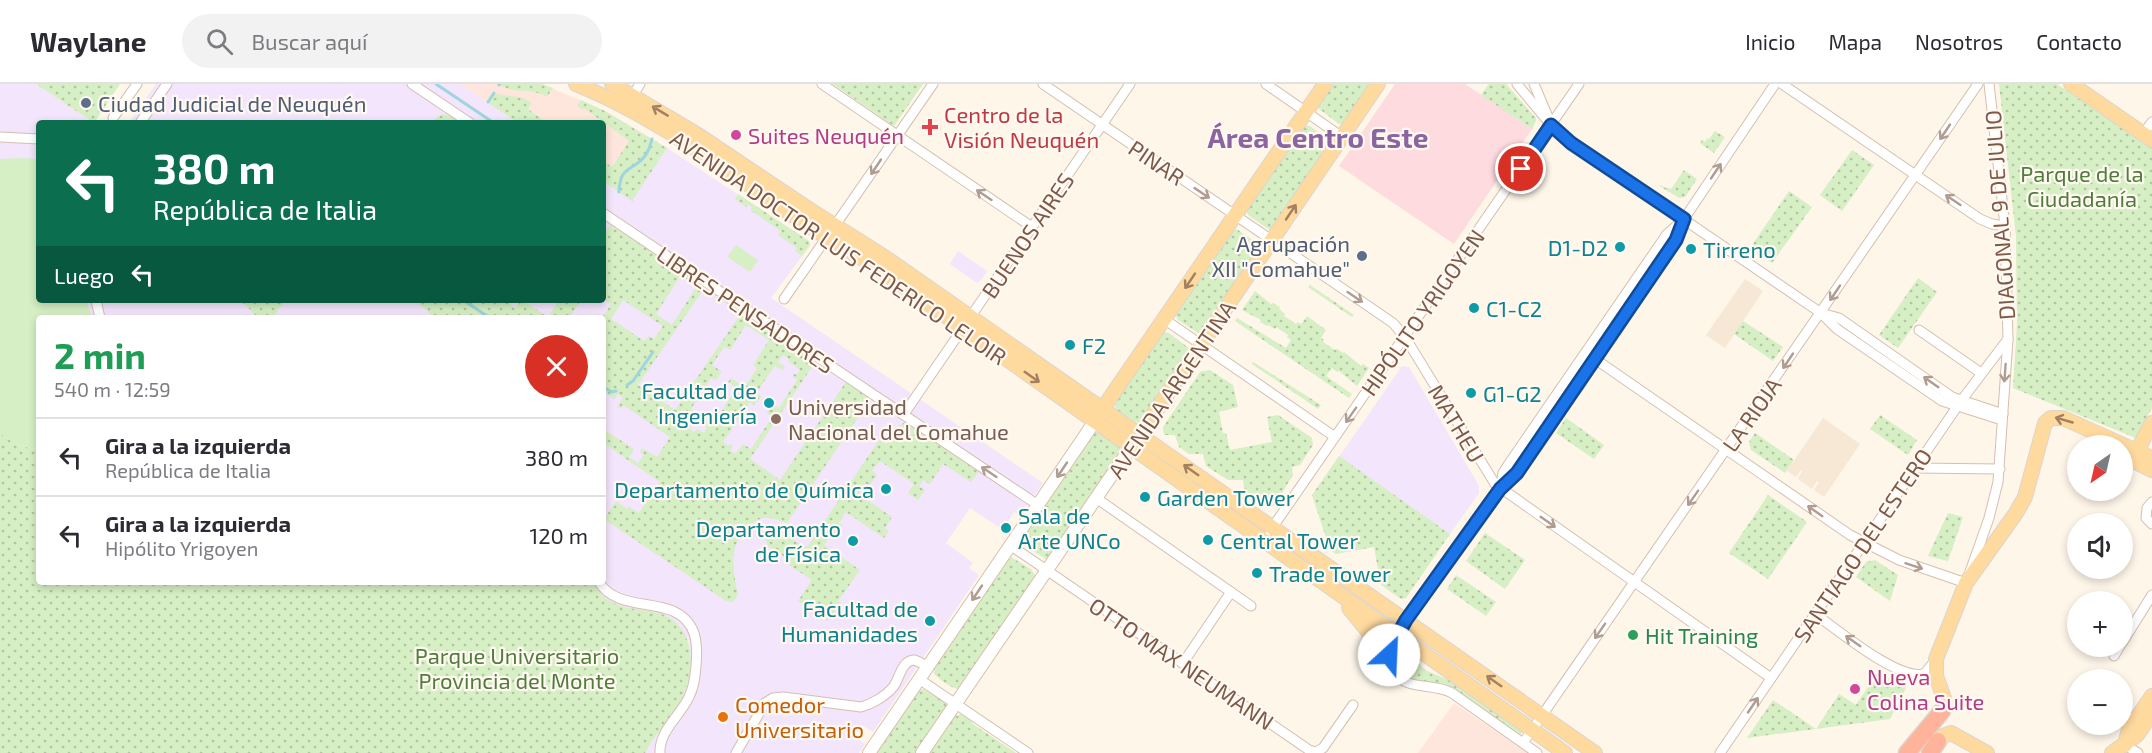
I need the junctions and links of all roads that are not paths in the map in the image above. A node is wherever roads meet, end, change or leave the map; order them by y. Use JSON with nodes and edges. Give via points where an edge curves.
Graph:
{"nodes":[{"id":1,"x":137,"y":84,"type":"edge"},
{"id":2,"x":167,"y":84,"type":"edge"},
{"id":3,"x":412,"y":84,"type":"edge"},
{"id":4,"x":576,"y":84,"type":"edge"},
{"id":5,"x":612,"y":84,"type":"edge"},
{"id":6,"x":822,"y":84,"type":"edge"},
{"id":7,"x":933,"y":84,"type":"edge"},
{"id":8,"x":1043,"y":84,"type":"edge"},
{"id":9,"x":1130,"y":84,"type":"edge"},
{"id":10,"x":1266,"y":84,"type":"edge"},
{"id":11,"x":1325,"y":84,"type":"edge"},
{"id":12,"x":1378,"y":84,"type":"edge"},
{"id":13,"x":1517,"y":84,"type":"edge"},
{"id":14,"x":1534,"y":84,"type":"edge"},
{"id":15,"x":1580,"y":84,"type":"edge"},
{"id":16,"x":1775,"y":84,"type":"edge"},
{"id":17,"x":1782,"y":84,"type":"edge"},
{"id":18,"x":1978,"y":84,"type":"edge"},
{"id":19,"x":1989,"y":84,"type":"edge"},
{"id":20,"x":2071,"y":84,"type":"edge"},
{"id":21,"x":637,"y":89,"type":"edge"},
{"id":22,"x":1306,"y":112,"type":"junction"},
{"id":23,"x":113,"y":118,"type":"dead end"},
{"id":24,"x":142,"y":120,"type":"edge"},
{"id":25,"x":466,"y":120,"type":"edge"},
{"id":26,"x":2152,"y":122,"type":"edge"},
{"id":27,"x":1102,"y":125,"type":"junction"},
{"id":28,"x":1551,"y":125,"type":"junction"},
{"id":29,"x":0,"y":136,"type":"edge"},
{"id":30,"x":897,"y":136,"type":"junction"},
{"id":31,"x":1342,"y":137,"type":"junction"},
{"id":32,"x":2148,"y":137,"type":"edge"},
{"id":33,"x":36,"y":139,"type":"edge"},
{"id":34,"x":1916,"y":175,"type":"junction"},
{"id":35,"x":606,"y":215,"type":"edge"},
{"id":36,"x":1234,"y":215,"type":"junction"},
{"id":37,"x":1684,"y":219,"type":"junction"},
{"id":38,"x":2005,"y":226,"type":"junction"},
{"id":39,"x":1032,"y":227,"type":"junction"},
{"id":40,"x":832,"y":232,"type":"junction"},
{"id":41,"x":1272,"y":241,"type":"junction"},
{"id":42,"x":784,"y":299,"type":"dead end"},
{"id":43,"x":1821,"y":313,"type":"junction"},
{"id":44,"x":972,"y":317,"type":"junction"},
{"id":45,"x":1164,"y":319,"type":"junction"},
{"id":46,"x":963,"y":329,"type":"junction"},
{"id":47,"x":1919,"y":330,"type":"dead end"},
{"id":48,"x":1405,"y":337,"type":"junction"},
{"id":49,"x":2008,"y":339,"type":"junction"},
{"id":50,"x":1201,"y":345,"type":"junction"},
{"id":51,"x":1595,"y":359,"type":"junction"},
{"id":52,"x":1981,"y":373,"type":"junction"},
{"id":53,"x":1959,"y":404,"type":"junction"},
{"id":54,"x":1104,"y":408,"type":"junction"},
{"id":55,"x":904,"y":414,"type":"junction"},
{"id":56,"x":2002,"y":417,"type":"junction"},
{"id":57,"x":1095,"y":422,"type":"junction"},
{"id":58,"x":2152,"y":423,"type":"edge"},
{"id":59,"x":1140,"y":434,"type":"junction"},
{"id":60,"x":1335,"y":437,"type":"junction"},
{"id":61,"x":1131,"y":447,"type":"junction"},
{"id":62,"x":1727,"y":450,"type":"junction"},
{"id":63,"x":2134,"y":455,"type":"junction"},
{"id":64,"x":2152,"y":458,"type":"edge"},
{"id":65,"x":1915,"y":468,"type":"junction"},
{"id":66,"x":2000,"y":469,"type":"junction"},
{"id":67,"x":2152,"y":471,"type":"edge"},
{"id":68,"x":1500,"y":489,"type":"junction"},
{"id":69,"x":1096,"y":498,"type":"junction"},
{"id":70,"x":2152,"y":502,"type":"edge"},
{"id":71,"x":1038,"y":505,"type":"junction"},
{"id":72,"x":2152,"y":524,"type":"edge"},
{"id":73,"x":1273,"y":527,"type":"junction"},
{"id":74,"x":1263,"y":541,"type":"junction"},
{"id":75,"x":1864,"y":543,"type":"junction"},
{"id":76,"x":1010,"y":545,"type":"junction"},
{"id":77,"x":1047,"y":570,"type":"junction"},
{"id":78,"x":1634,"y":583,"type":"junction"},
{"id":79,"x":1966,"y":583,"type":"junction"},
{"id":80,"x":601,"y":585,"type":"edge"},
{"id":81,"x":1328,"y":586,"type":"junction"},
{"id":82,"x":1232,"y":592,"type":"junction"},
{"id":83,"x":2152,"y":595,"type":"edge"},
{"id":84,"x":1251,"y":606,"type":"dead end"},
{"id":85,"x":1815,"y":614,"type":"junction"},
{"id":86,"x":1406,"y":620,"type":"junction"},
{"id":87,"x":2133,"y":626,"type":"edge"},
{"id":88,"x":1397,"y":635,"type":"junction"},
{"id":89,"x":1936,"y":658,"type":"junction"},
{"id":90,"x":1183,"y":663,"type":"junction"},
{"id":91,"x":928,"y":667,"type":"junction"},
{"id":92,"x":1392,"y":670,"type":"junction"},
{"id":93,"x":1771,"y":678,"type":"junction"},
{"id":94,"x":920,"y":679,"type":"junction"},
{"id":95,"x":2152,"y":696,"type":"edge"},
{"id":96,"x":956,"y":704,"type":"junction"},
{"id":97,"x":1353,"y":705,"type":"dead end"},
{"id":98,"x":1942,"y":711,"type":"junction"},
{"id":99,"x":2152,"y":713,"type":"edge"},
{"id":100,"x":1542,"y":715,"type":"junction"},
{"id":101,"x":1532,"y":730,"type":"junction"},
{"id":102,"x":1523,"y":743,"type":"junction"},
{"id":103,"x":2125,"y":745,"type":"junction"},
{"id":104,"x":1934,"y":749,"type":"edge"},
{"id":105,"x":1026,"y":751,"type":"edge"},
{"id":106,"x":660,"y":753,"type":"edge"},
{"id":107,"x":736,"y":753,"type":"edge"},
{"id":108,"x":869,"y":753,"type":"edge"},
{"id":109,"x":922,"y":753,"type":"edge"},
{"id":110,"x":1537,"y":753,"type":"edge"},
{"id":111,"x":1565,"y":753,"type":"edge"},
{"id":112,"x":1595,"y":753,"type":"edge"},
{"id":113,"x":1720,"y":753,"type":"edge"},
{"id":114,"x":1907,"y":753,"type":"edge"},
{"id":115,"x":1918,"y":753,"type":"edge"},
{"id":116,"x":1987,"y":753,"type":"edge"},
{"id":117,"x":2112,"y":753,"type":"edge"},
{"id":118,"x":2138,"y":753,"type":"edge"}],
"edges":[{"from":1,"to":23,"type":"street"},
{"from":2,"to":24,"type":"street"},
{"from":3,"to":25,"type":"street"},
{"from":4,"to":40,"type":"main road","name":"AVENIDA DOCTOR LUIS FEDERICO LELOIR","via":[[630,109]]},
{"from":5,"to":21,"type":"main road","name":"AVENIDA DOCTOR LUIS FEDERICO LELOIR"},
{"from":6,"to":30,"type":"street"},
{"from":7,"to":30,"type":"street"},
{"from":8,"to":27,"type":"street","name":"PINAR"},
{"from":9,"to":27,"type":"street","name":"BUENOS AIRES"},
{"from":10,"to":22,"type":"street"},
{"from":11,"to":22,"type":"main road","name":"AVENIDA ARGENTINA"},
{"from":12,"to":31,"type":"main road","name":"AVENIDA ARGENTINA"},
{"from":13,"to":28,"type":"street"},
{"from":14,"to":28,"type":"street"},
{"from":15,"to":28,"type":"street","name":"HIPÓLITO YRIGOYEN"},
{"from":37,"to":16,"type":"street","one_way":true},
{"from":17,"to":34,"type":"street"},
{"from":18,"to":34,"type":"street","name":"LA RIOJA","one_way":true},
{"from":19,"to":38,"type":"street","name":"DIAGONAL 9 DE JULIO"},
{"from":20,"to":32,"type":"main road"},
{"from":40,"to":21,"type":"main road","name":"AVENIDA DOCTOR LUIS FEDERICO LELOIR","one_way":true},
{"from":22,"to":31,"type":"street"},
{"from":22,"to":36,"type":"main road","name":"AVENIDA ARGENTINA"},
{"from":26,"to":32,"type":"street"},
{"from":27,"to":36,"type":"street","name":"PINAR","one_way":true},
{"from":27,"to":39,"type":"street","name":"BUENOS AIRES"},
{"from":28,"to":37,"type":"street","via":[[1571,143]]},
{"from":28,"to":48,"type":"street","name":"HIPÓLITO YRIGOYEN"},
{"from":29,"to":33,"type":"street"},
{"from":39,"to":30,"type":"street","one_way":true},
{"from":30,"to":40,"type":"street","one_way":true},
{"from":41,"to":31,"type":"main road","name":"AVENIDA ARGENTINA","one_way":true},
{"from":38,"to":34,"type":"street","one_way":true,"via":[[1986,222]]},
{"from":34,"to":43,"type":"street","name":"LA RIOJA","one_way":true},
{"from":35,"to":55,"type":"street","name":"LIBRES PENSADORES"},
{"from":36,"to":41,"type":"street","name":"PINAR"},
{"from":36,"to":45,"type":"main road","name":"AVENIDA ARGENTINA","one_way":true},
{"from":37,"to":43,"type":"street"},
{"from":37,"to":51,"type":"street","via":[[1676,240]]},
{"from":37,"to":68,"type":"street","via":[[1667,234],[1508,465]]},
{"from":38,"to":49,"type":"street","name":"DIAGONAL 9 DE JULIO"},
{"from":39,"to":44,"type":"street","name":"BUENOS AIRES"},
{"from":40,"to":42,"type":"street"},
{"from":40,"to":44,"type":"main road","name":"AVENIDA DOCTOR LUIS FEDERICO LELOIR","via":[[886,258]]},
{"from":40,"to":46,"type":"main road","name":"AVENIDA DOCTOR LUIS FEDERICO LELOIR"},
{"from":41,"to":48,"type":"street","name":"MATHEU","one_way":true,"via":[[1388,319]]},
{"from":41,"to":50,"type":"main road","name":"AVENIDA ARGENTINA"},
{"from":43,"to":53,"type":"street","via":[[1837,329],[1941,401]]},
{"from":43,"to":62,"type":"street","name":"LA RIOJA","one_way":true},
{"from":44,"to":46,"type":"street","name":"BUENOS AIRES"},
{"from":44,"to":54,"type":"main road","name":"AVENIDA DOCTOR LUIS FEDERICO LELOIR"},
{"from":45,"to":50,"type":"street"},
{"from":45,"to":54,"type":"main road","name":"AVENIDA ARGENTINA"},
{"from":46,"to":55,"type":"street","name":"BUENOS AIRES"},
{"from":46,"to":57,"type":"main road","name":"AVENIDA DOCTOR LUIS FEDERICO LELOIR","one_way":true},
{"from":47,"to":52,"type":"street"},
{"from":48,"to":60,"type":"street","name":"HIPÓLITO YRIGOYEN","one_way":true},
{"from":48,"to":68,"type":"street","name":"MATHEU"},
{"from":49,"to":52,"type":"street","name":"SANTIAGO DEL ESTERO"},
{"from":49,"to":56,"type":"street","name":"DIAGONAL 9 DE JULIO","one_way":true},
{"from":50,"to":59,"type":"main road","name":"AVENIDA ARGENTINA"},
{"from":50,"to":60,"type":"street"},
{"from":51,"to":62,"type":"street"},
{"from":51,"to":68,"type":"street","via":[[1517,473]]},
{"from":52,"to":53,"type":"street","name":"SANTIAGO DEL ESTERO"},
{"from":53,"to":56,"type":"street"},
{"from":53,"to":65,"type":"street","name":"SANTIAGO DEL ESTERO"},
{"from":54,"to":57,"type":"main road","name":"AVENIDA ARGENTINA"},
{"from":54,"to":59,"type":"main road","name":"AVENIDA DOCTOR LUIS FEDERICO LELOIR"},
{"from":71,"to":55,"type":"street","name":"LIBRES PENSADORES","one_way":true},
{"from":56,"to":66,"type":"street","name":"DIAGONAL 9 DE JULIO"},
{"from":57,"to":61,"type":"main road","name":"AVENIDA DOCTOR LUIS FEDERICO LELOIR"},
{"from":57,"to":71,"type":"main road","name":"AVENIDA ARGENTINA","one_way":true},
{"from":58,"to":63,"type":"main road"},
{"from":59,"to":61,"type":"main road","name":"AVENIDA ARGENTINA"},
{"from":73,"to":59,"type":"main road","name":"AVENIDA DOCTOR LUIS FEDERICO LELOIR","one_way":true},
{"from":60,"to":73,"type":"street","name":"HIPÓLITO YRIGOYEN"},
{"from":61,"to":69,"type":"main road","name":"AVENIDA ARGENTINA"},
{"from":61,"to":74,"type":"main road","name":"AVENIDA DOCTOR LUIS FEDERICO LELOIR"},
{"from":75,"to":62,"type":"street","one_way":true},
{"from":62,"to":78,"type":"street","name":"LA RIOJA","one_way":true},
{"from":63,"to":64,"type":"main road"},
{"from":63,"to":67,"type":"main road"},
{"from":63,"to":79,"type":"main road","one_way":true,"via":[[2063,418],[2051,417],[2043,427],[2021,505]]},
{"from":65,"to":66,"type":"street"},
{"from":65,"to":75,"type":"street","name":"SANTIAGO DEL ESTERO"},
{"from":66,"to":79,"type":"street","name":"DIAGONAL 9 DE JULIO","via":[[1989,518]]},
{"from":68,"to":78,"type":"street","name":"MATHEU","one_way":true},
{"from":68,"to":86,"type":"street"},
{"from":69,"to":77,"type":"main road","name":"AVENIDA ARGENTINA"},
{"from":69,"to":82,"type":"street"},
{"from":70,"to":72,"type":"street","via":[[2145,513]]},
{"from":71,"to":76,"type":"main road","name":"AVENIDA ARGENTINA"},
{"from":73,"to":74,"type":"street","name":"HIPÓLITO YRIGOYEN"},
{"from":73,"to":86,"type":"main road","name":"AVENIDA DOCTOR LUIS FEDERICO LELOIR"},
{"from":74,"to":81,"type":"main road","name":"AVENIDA DOCTOR LUIS FEDERICO LELOIR"},
{"from":75,"to":79,"type":"street","one_way":true,"via":[[1899,560]]},
{"from":75,"to":85,"type":"street","name":"SANTIAGO DEL ESTERO"},
{"from":76,"to":77,"type":"street","name":"OTTO MAX NEUMANN"},
{"from":76,"to":91,"type":"main road","name":"AVENIDA ARGENTINA","one_way":true},
{"from":77,"to":90,"type":"street","name":"OTTO MAX NEUMANN"},
{"from":77,"to":96,"type":"main road","name":"AVENIDA ARGENTINA"},
{"from":78,"to":93,"type":"street","name":"MATHEU"},
{"from":78,"to":100,"type":"street","name":"LA RIOJA","one_way":true},
{"from":79,"to":89,"type":"main road","name":"DIAGONAL 9 DE JULIO"},
{"from":80,"to":106,"type":"street","via":[[614,597],[678,614],[696,636],[692,693],[663,736]]},
{"from":81,"to":88,"type":"main road"},
{"from":81,"to":92,"type":"main road","via":[[1364,626]]},
{"from":82,"to":84,"type":"street"},
{"from":82,"to":90,"type":"street"},
{"from":83,"to":87,"type":"street"},
{"from":89,"to":85,"type":"street","one_way":true,"via":[[1924,674],[1905,673]]},
{"from":85,"to":93,"type":"street","name":"SANTIAGO DEL ESTERO"},
{"from":86,"to":88,"type":"street"},
{"from":100,"to":86,"type":"main road","name":"AVENIDA DOCTOR LUIS FEDERICO LELOIR","one_way":true},
{"from":88,"to":92,"type":"main road","via":[[1389,655]]},
{"from":88,"to":101,"type":"main road"},
{"from":89,"to":98,"type":"main road","via":[[1936,676],[1944,698]]},
{"from":90,"to":97,"type":"street","name":"OTTO MAX NEUMANN","via":[[1316,752],[1327,743]]},
{"from":91,"to":94,"type":"main road","name":"AVENIDA ARGENTINA"},
{"from":91,"to":107,"type":"street","via":[[917,661],[909,662],[887,693],[861,707],[773,698],[762,707]]},
{"from":92,"to":102,"type":"street","via":[[1409,684],[1445,690]]},
{"from":113,"to":93,"type":"street","name":"SANTIAGO DEL ESTERO","one_way":true},
{"from":94,"to":96,"type":"street"},
{"from":94,"to":108,"type":"main road","name":"AVENIDA ARGENTINA"},
{"from":95,"to":103,"type":"main road","via":[[2129,729]]},
{"from":96,"to":105,"type":"street"},
{"from":96,"to":109,"type":"main road","name":"AVENIDA ARGENTINA"},
{"from":98,"to":114,"type":"highway"},
{"from":98,"to":115,"type":"highway"},
{"from":99,"to":103,"type":"main road"},
{"from":100,"to":101,"type":"street","name":"LA RIOJA"},
{"from":100,"to":112,"type":"main road","name":"AVENIDA DOCTOR LUIS FEDERICO LELOIR"},
{"from":101,"to":102,"type":"street","name":"LA RIOJA"},
{"from":101,"to":111,"type":"main road"},
{"from":102,"to":110,"type":"street"},
{"from":103,"to":117,"type":"main road"},
{"from":103,"to":118,"type":"street"},
{"from":104,"to":116,"type":"main road","via":[[1943,735],[1951,734]]}]}
